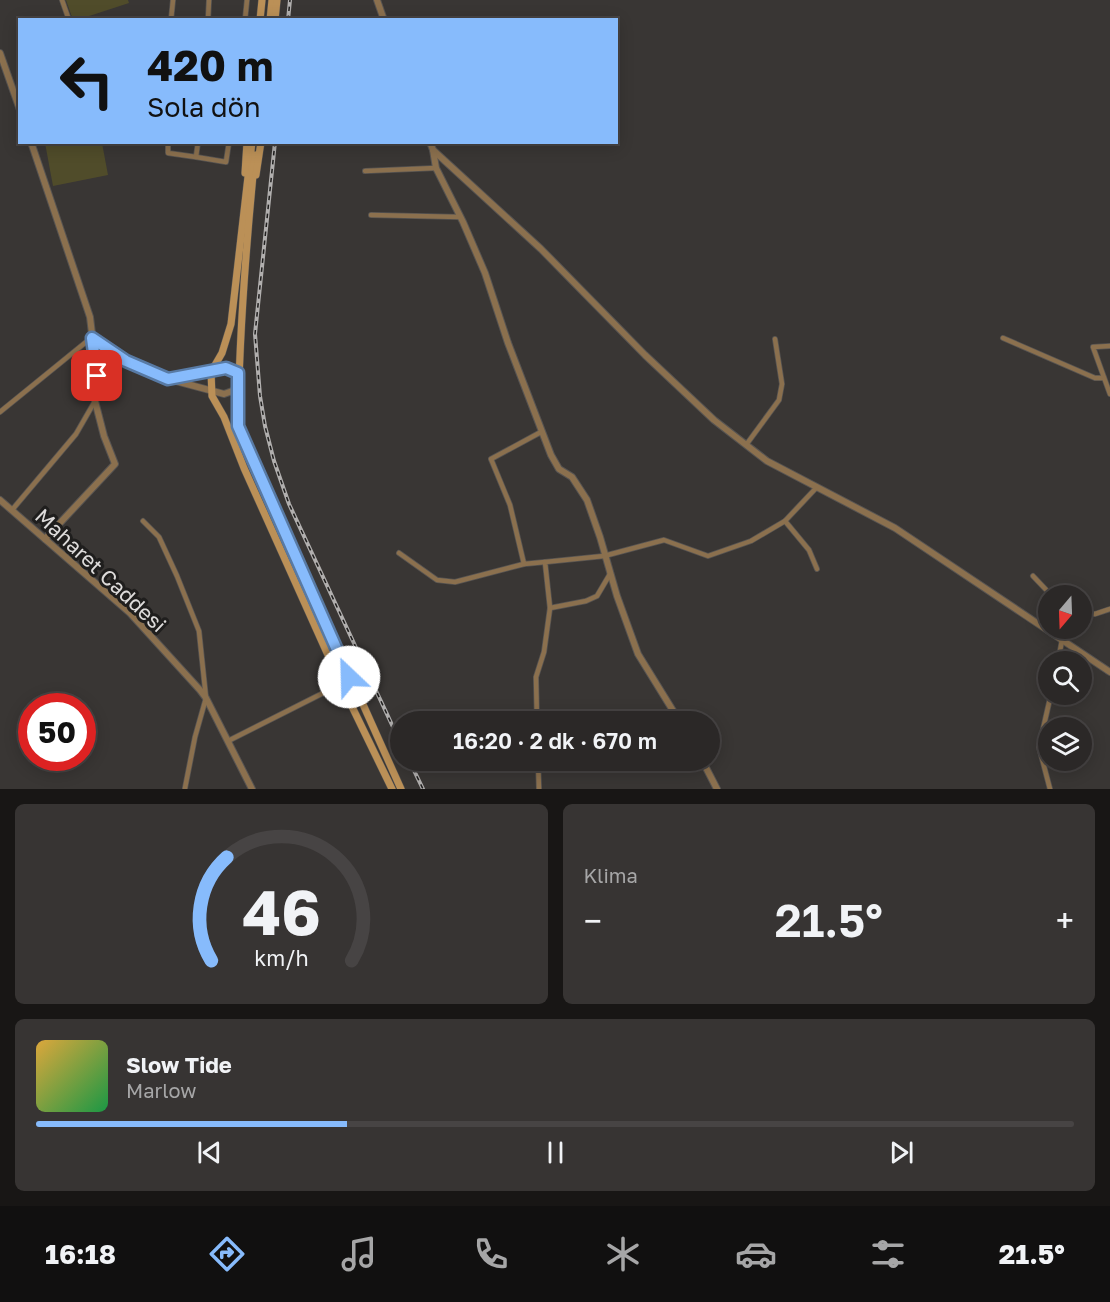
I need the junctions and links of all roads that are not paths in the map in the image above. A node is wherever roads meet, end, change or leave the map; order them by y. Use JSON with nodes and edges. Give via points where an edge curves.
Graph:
{"nodes":[{"id":1,"x":62,"y":0,"type":"edge"},
{"id":2,"x":173,"y":0,"type":"edge"},
{"id":3,"x":209,"y":0,"type":"edge"},
{"id":4,"x":247,"y":0,"type":"edge"},
{"id":5,"x":262,"y":0,"type":"edge"},
{"id":6,"x":267,"y":0,"type":"edge"},
{"id":7,"x":272,"y":0,"type":"edge"},
{"id":8,"x":277,"y":0,"type":"edge"},
{"id":9,"x":377,"y":0,"type":"edge"},
{"id":10,"x":68,"y":18,"type":"edge"},
{"id":11,"x":171,"y":18,"type":"edge"},
{"id":12,"x":208,"y":18,"type":"edge"},
{"id":13,"x":245,"y":18,"type":"edge"},
{"id":14,"x":260,"y":18,"type":"edge"},
{"id":15,"x":267,"y":18,"type":"edge"},
{"id":16,"x":268,"y":18,"type":"edge"},
{"id":17,"x":275,"y":18,"type":"edge"},
{"id":18,"x":383,"y":18,"type":"edge"},
{"id":19,"x":0,"y":53,"type":"edge"},
{"id":20,"x":17,"y":93,"type":"edge"},
{"id":21,"x":32,"y":144,"type":"edge"},
{"id":22,"x":168,"y":144,"type":"edge"},
{"id":23,"x":198,"y":144,"type":"edge"},
{"id":24,"x":229,"y":144,"type":"edge"},
{"id":25,"x":247,"y":144,"type":"edge"},
{"id":26,"x":254,"y":144,"type":"edge"},
{"id":27,"x":261,"y":144,"type":"edge"},
{"id":28,"x":431,"y":144,"type":"edge"},
{"id":29,"x":433,"y":150,"type":"junction"},
{"id":30,"x":196,"y":157,"type":"junction"},
{"id":31,"x":436,"y":168,"type":"junction"},
{"id":32,"x":365,"y":171,"type":"dead end"},
{"id":33,"x":249,"y":189,"type":"junction"},
{"id":34,"x":372,"y":215,"type":"dead end"},
{"id":35,"x":460,"y":217,"type":"junction"},
{"id":36,"x":92,"y":338,"type":"junction"},
{"id":37,"x":1003,"y":338,"type":"dead end"},
{"id":38,"x":775,"y":339,"type":"dead end"},
{"id":39,"x":1110,"y":346,"type":"edge"},
{"id":40,"x":211,"y":372,"type":"junction"},
{"id":41,"x":238,"y":373,"type":"junction"},
{"id":42,"x":1104,"y":378,"type":"junction"},
{"id":43,"x":168,"y":379,"type":"junction"},
{"id":44,"x":238,"y":389,"type":"junction"},
{"id":45,"x":212,"y":393,"type":"junction"},
{"id":46,"x":1110,"y":394,"type":"edge"},
{"id":47,"x":95,"y":401,"type":"junction"},
{"id":48,"x":0,"y":412,"type":"edge"},
{"id":49,"x":541,"y":432,"type":"junction"},
{"id":50,"x":746,"y":445,"type":"junction"},
{"id":51,"x":817,"y":487,"type":"junction"},
{"id":52,"x":0,"y":500,"type":"edge"},
{"id":53,"x":12,"y":510,"type":"junction"},
{"id":54,"x":143,"y":521,"type":"dead end"},
{"id":55,"x":785,"y":521,"type":"junction"},
{"id":56,"x":45,"y":539,"type":"junction"},
{"id":57,"x":399,"y":553,"type":"dead end"},
{"id":58,"x":604,"y":556,"type":"junction"},
{"id":59,"x":545,"y":562,"type":"junction"},
{"id":60,"x":524,"y":564,"type":"junction"},
{"id":61,"x":817,"y":569,"type":"dead end"},
{"id":62,"x":610,"y":574,"type":"junction"},
{"id":63,"x":1033,"y":576,"type":"dead end"},
{"id":64,"x":1042,"y":585,"type":"edge"},
{"id":65,"x":550,"y":608,"type":"junction"},
{"id":66,"x":1110,"y":609,"type":"edge"},
{"id":67,"x":1092,"y":614,"type":"edge"},
{"id":68,"x":1062,"y":640,"type":"junction"},
{"id":69,"x":1060,"y":651,"type":"edge"},
{"id":70,"x":1110,"y":672,"type":"edge"},
{"id":71,"x":341,"y":684,"type":"junction"},
{"id":72,"x":206,"y":698,"type":"junction"},
{"id":73,"x":1049,"y":705,"type":"edge"},
{"id":74,"x":537,"y":711,"type":"edge"},
{"id":75,"x":673,"y":711,"type":"edge"},
{"id":76,"x":228,"y":741,"type":"junction"},
{"id":77,"x":538,"y":771,"type":"edge"},
{"id":78,"x":708,"y":771,"type":"edge"},
{"id":79,"x":185,"y":788,"type":"edge"},
{"id":80,"x":252,"y":789,"type":"edge"},
{"id":81,"x":392,"y":789,"type":"edge"},
{"id":82,"x":401,"y":789,"type":"edge"},
{"id":83,"x":539,"y":789,"type":"edge"},
{"id":84,"x":717,"y":789,"type":"edge"},
{"id":85,"x":1050,"y":789,"type":"edge"}],
"edges":[{"from":1,"to":10,"type":"street"},
{"from":2,"to":11,"type":"street"},
{"from":3,"to":12,"type":"street"},
{"from":4,"to":13,"type":"street"},
{"from":5,"to":14,"type":"main road"},
{"from":6,"to":15,"type":"main road"},
{"from":7,"to":16,"type":"main road"},
{"from":8,"to":17,"type":"main road"},
{"from":9,"to":18,"type":"street"},
{"from":19,"to":20,"type":"street"},
{"from":21,"to":36,"type":"street","via":[[90,317]]},
{"from":22,"to":30,"type":"street","via":[[168,153]]},
{"from":23,"to":30,"type":"street"},
{"from":24,"to":30,"type":"street","via":[[226,162]]},
{"from":25,"to":33,"type":"main road","via":[[244,166]]},
{"from":26,"to":33,"type":"main road"},
{"from":27,"to":33,"type":"main road","via":[[259,166]]},
{"from":28,"to":29,"type":"street"},
{"from":29,"to":31,"type":"street"},
{"from":29,"to":50,"type":"street","via":[[541,249],[645,355]]},
{"from":31,"to":32,"type":"street"},
{"from":31,"to":35,"type":"street"},
{"from":33,"to":40,"type":"main road","via":[[231,324]]},
{"from":33,"to":41,"type":"main road"},
{"from":34,"to":35,"type":"street"},
{"from":35,"to":49,"type":"street","via":[[485,273]]},
{"from":36,"to":43,"type":"street","via":[[126,361]]},
{"from":36,"to":47,"type":"street","via":[[97,376]]},
{"from":36,"to":48,"type":"street"},
{"from":37,"to":42,"type":"street","via":[[1095,378]]},
{"from":38,"to":50,"type":"street","via":[[782,384],[778,400]]},
{"from":39,"to":42,"type":"street","via":[[1093,348]]},
{"from":40,"to":41,"type":"street","via":[[226,368]]},
{"from":40,"to":43,"type":"street"},
{"from":40,"to":45,"type":"main road"},
{"from":41,"to":44,"type":"main road"},
{"from":42,"to":46,"type":"street"},
{"from":43,"to":45,"type":"street"},
{"from":44,"to":45,"type":"street"},
{"from":44,"to":82,"type":"main road","via":[[238,426],[251,458]]},
{"from":45,"to":71,"type":"main road"},
{"from":47,"to":53,"type":"street","via":[[76,434]]},
{"from":47,"to":56,"type":"street","via":[[115,464]]},
{"from":49,"to":58,"type":"street","via":[[559,469],[572,477],[587,500]]},
{"from":49,"to":60,"type":"street","via":[[491,459],[510,505]]},
{"from":50,"to":51,"type":"street","via":[[767,461]]},
{"from":51,"to":55,"type":"street"},
{"from":51,"to":68,"type":"street","via":[[895,528]]},
{"from":52,"to":53,"type":"street","name":"Maharet Caddesi"},
{"from":53,"to":56,"type":"street","name":"Maharet Caddesi"},
{"from":54,"to":72,"type":"street","via":[[159,537],[199,631]]},
{"from":55,"to":58,"type":"street","via":[[751,542],[708,556],[664,540]]},
{"from":55,"to":61,"type":"street","via":[[809,550]]},
{"from":56,"to":72,"type":"street","name":"Maharet Caddesi","via":[[130,613]]},
{"from":57,"to":60,"type":"street","via":[[437,580],[455,582]]},
{"from":58,"to":59,"type":"street"},
{"from":58,"to":62,"type":"street"},
{"from":59,"to":60,"type":"street"},
{"from":59,"to":65,"type":"street"},
{"from":62,"to":65,"type":"street","via":[[597,596]]},
{"from":62,"to":75,"type":"street","via":[[638,654]]},
{"from":63,"to":64,"type":"street"},
{"from":65,"to":74,"type":"street","via":[[536,677]]},
{"from":66,"to":67,"type":"street"},
{"from":68,"to":69,"type":"street"},
{"from":68,"to":70,"type":"street"},
{"from":71,"to":76,"type":"street"},
{"from":71,"to":81,"type":"main road"},
{"from":72,"to":76,"type":"street","name":"Maharet Caddesi"},
{"from":72,"to":79,"type":"street"},
{"from":73,"to":85,"type":"street","via":[[1039,747]]},
{"from":76,"to":80,"type":"street","name":"Maharet Caddesi"},
{"from":77,"to":83,"type":"street"},
{"from":78,"to":84,"type":"street"}]}
